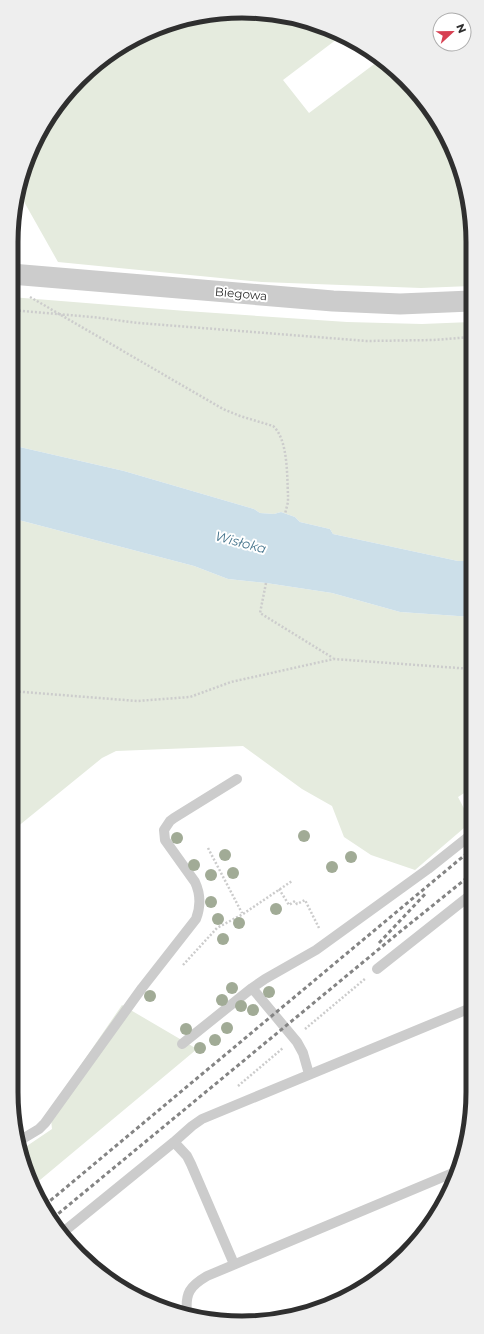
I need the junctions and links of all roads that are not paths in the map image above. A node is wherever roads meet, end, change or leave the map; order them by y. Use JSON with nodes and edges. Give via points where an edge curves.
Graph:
{"nodes":[{"id":1,"x":18,"y":275,"type":"edge"},
{"id":2,"x":466,"y":301,"type":"edge"},
{"id":3,"x":237,"y":780,"type":"dead end"},
{"id":4,"x":466,"y":839,"type":"edge"},
{"id":5,"x":466,"y":897,"type":"edge"},
{"id":6,"x":377,"y":969,"type":"dead end"},
{"id":7,"x":252,"y":988,"type":"junction"},
{"id":8,"x":466,"y":1010,"type":"edge"},
{"id":9,"x":182,"y":1044,"type":"dead end"},
{"id":10,"x":309,"y":1074,"type":"junction"},
{"id":11,"x":23,"y":1139,"type":"edge"},
{"id":12,"x":174,"y":1142,"type":"junction"},
{"id":13,"x":450,"y":1174,"type":"edge"},
{"id":14,"x":66,"y":1230,"type":"edge"},
{"id":15,"x":234,"y":1264,"type":"junction"},
{"id":16,"x":188,"y":1309,"type":"edge"}],
"edges":[{"from":1,"to":2,"type":"street","name":"Biegowa","via":[[332,301],[400,304]]},
{"from":3,"to":11,"type":"lane","via":[[174,818],[164,830],[165,840],[198,890],[200,905],[196,919],[142,988],[44,1123]]},
{"from":4,"to":7,"type":"lane","via":[[316,950]]},
{"from":5,"to":6,"type":"lane"},
{"from":7,"to":9,"type":"lane"},
{"from":7,"to":10,"type":"lane","via":[[297,1042]]},
{"from":8,"to":10,"type":"lane"},
{"from":10,"to":12,"type":"lane","via":[[202,1119]]},
{"from":12,"to":14,"type":"lane"},
{"from":12,"to":15,"type":"lane","via":[[191,1164]]},
{"from":13,"to":15,"type":"lane"},
{"from":15,"to":16,"type":"lane","via":[[198,1281],[191,1288]]}]}
